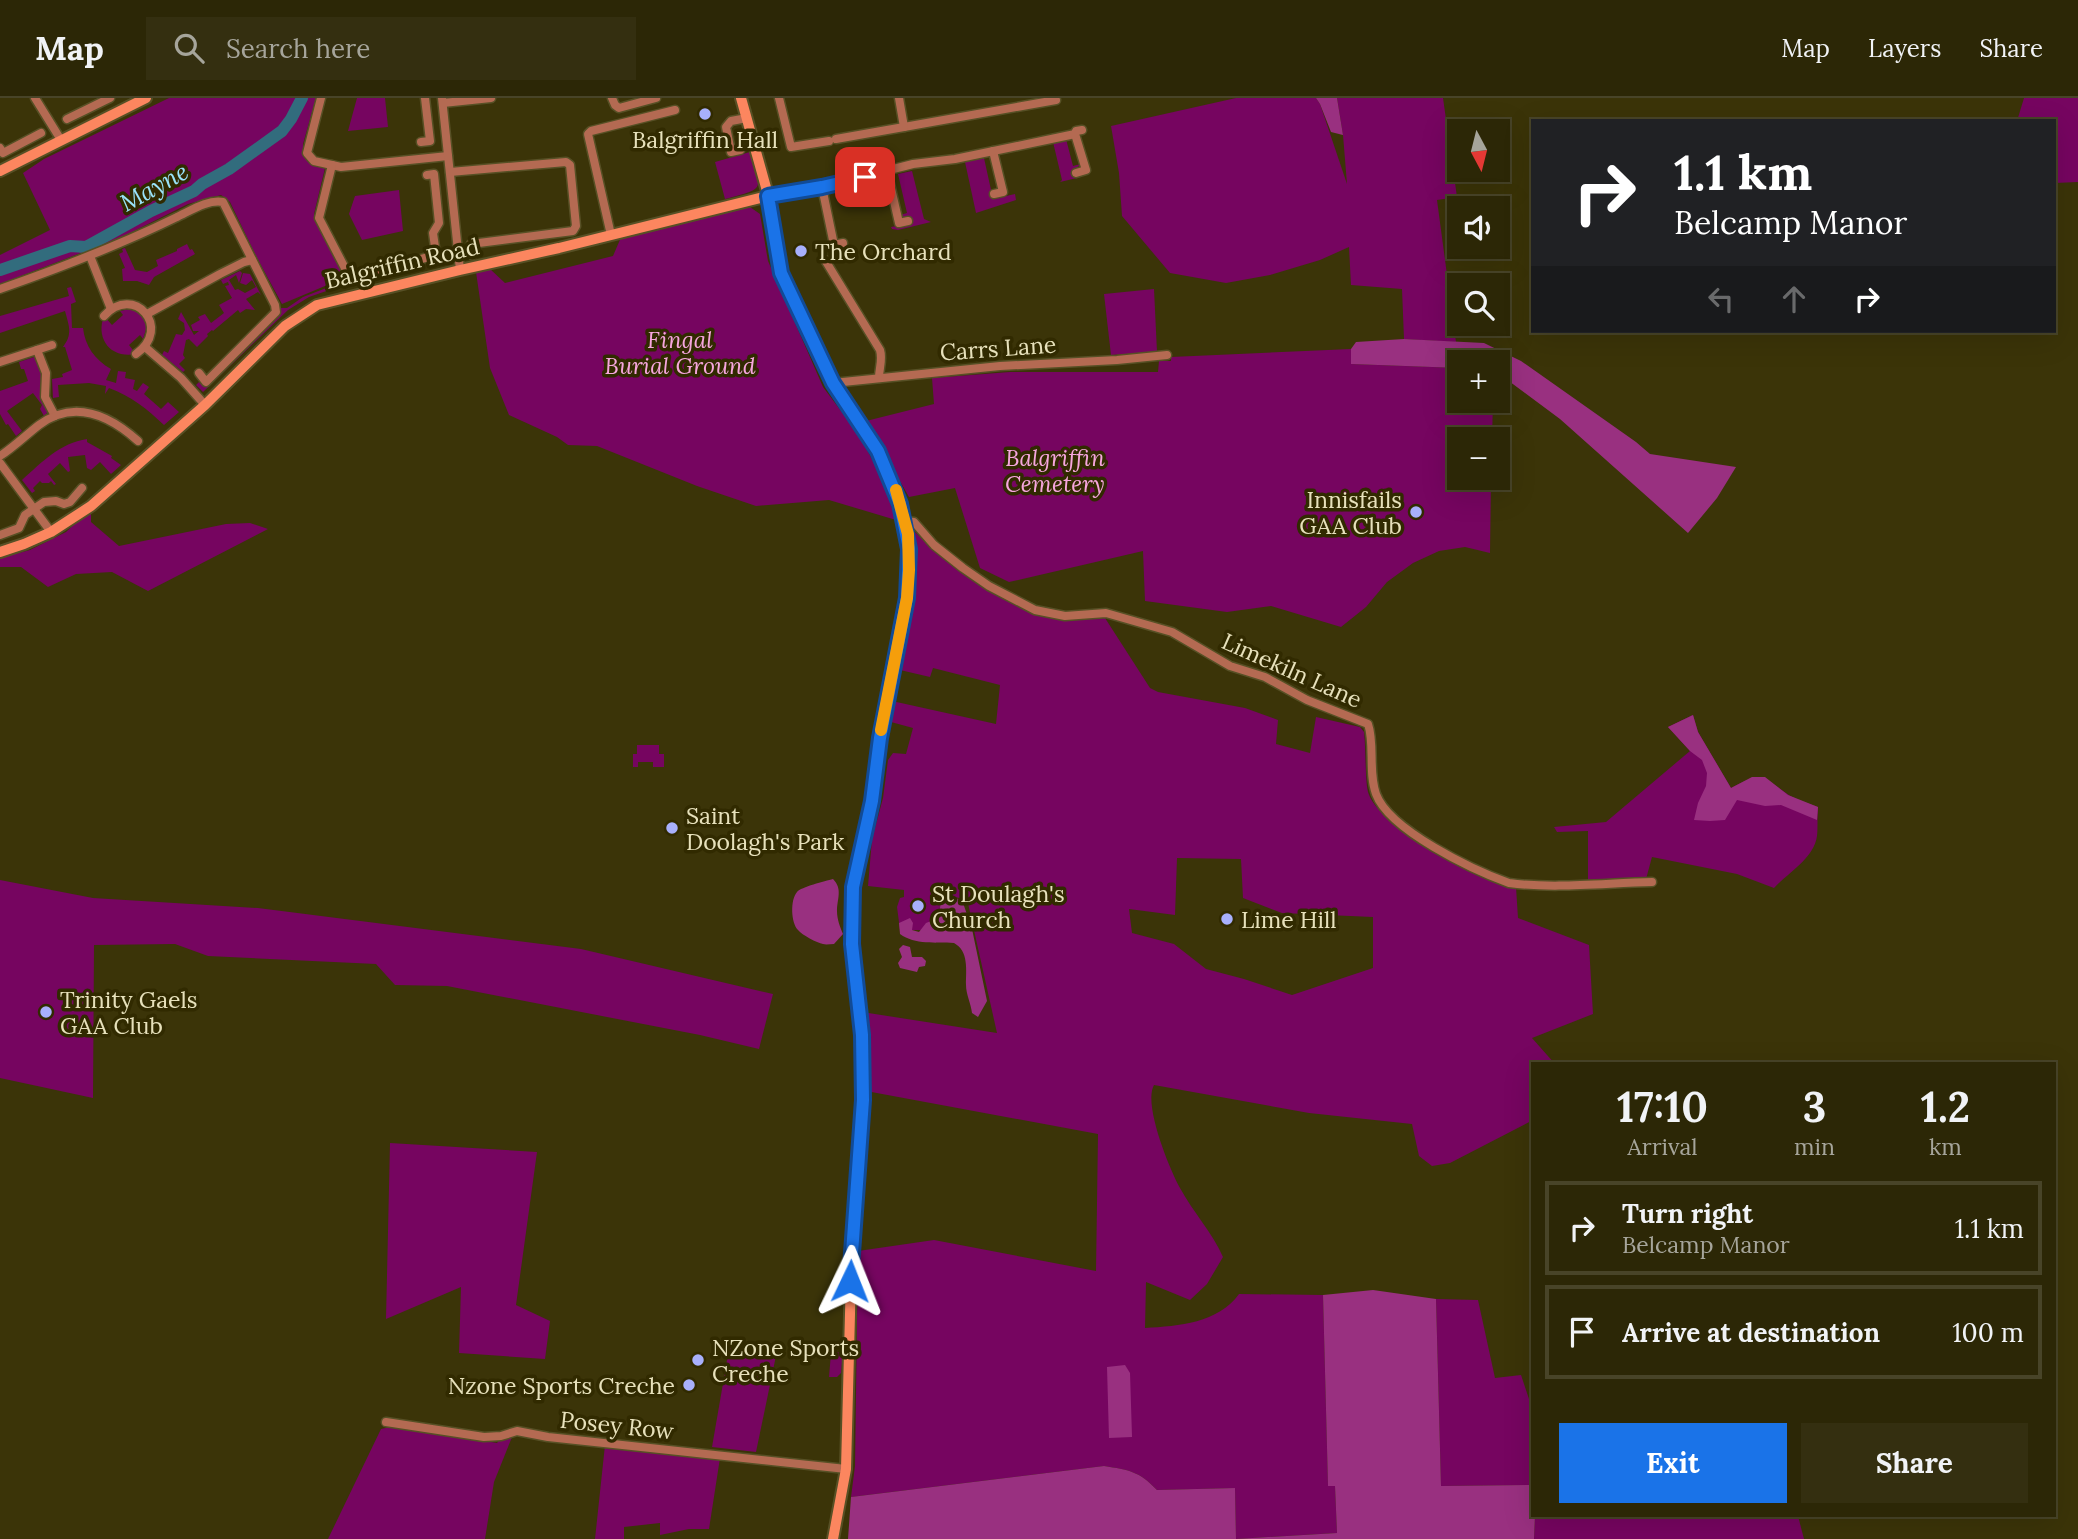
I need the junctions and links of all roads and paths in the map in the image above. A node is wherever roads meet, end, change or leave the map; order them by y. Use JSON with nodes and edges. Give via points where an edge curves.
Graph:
{"nodes":[{"id":1,"x":35,"y":98,"type":"edge"},
{"id":2,"x":110,"y":98,"type":"edge"},
{"id":3,"x":146,"y":98,"type":"edge"},
{"id":4,"x":321,"y":98,"type":"edge"},
{"id":5,"x":425,"y":98,"type":"edge"},
{"id":6,"x":491,"y":98,"type":"edge"},
{"id":7,"x":612,"y":98,"type":"edge"},
{"id":8,"x":656,"y":98,"type":"edge"},
{"id":9,"x":741,"y":98,"type":"edge"},
{"id":10,"x":779,"y":98,"type":"edge"},
{"id":11,"x":899,"y":98,"type":"edge"},
{"id":12,"x":1055,"y":98,"type":"edge"},
{"id":13,"x":468,"y":99,"type":"edge"},
{"id":14,"x":645,"y":99,"type":"edge"},
{"id":15,"x":443,"y":100,"type":"edge"},
{"id":16,"x":95,"y":102,"type":"edge"},
{"id":17,"x":676,"y":110,"type":"dead end"},
{"id":18,"x":747,"y":118,"type":"junction"},
{"id":19,"x":68,"y":119,"type":"dead end"},
{"id":20,"x":904,"y":127,"type":"junction"},
{"id":21,"x":41,"y":133,"type":"dead end"},
{"id":22,"x":61,"y":140,"type":"junction"},
{"id":23,"x":421,"y":142,"type":"dead end"},
{"id":24,"x":740,"y":150,"type":"dead end"},
{"id":25,"x":993,"y":151,"type":"junction"},
{"id":26,"x":1,"y":152,"type":"edge"},
{"id":27,"x":448,"y":156,"type":"junction"},
{"id":28,"x":332,"y":166,"type":"junction"},
{"id":29,"x":0,"y":171,"type":"edge"},
{"id":30,"x":887,"y":171,"type":"junction"},
{"id":31,"x":450,"y":172,"type":"junction"},
{"id":32,"x":1076,"y":173,"type":"dead end"},
{"id":33,"x":427,"y":175,"type":"dead end"},
{"id":34,"x":822,"y":187,"type":"junction"},
{"id":35,"x":994,"y":194,"type":"dead end"},
{"id":36,"x":768,"y":196,"type":"junction"},
{"id":37,"x":908,"y":221,"type":"dead end"},
{"id":38,"x":611,"y":235,"type":"junction"},
{"id":39,"x":843,"y":243,"type":"dead end"},
{"id":40,"x":472,"y":255,"type":"dead end"},
{"id":41,"x":90,"y":256,"type":"junction"},
{"id":42,"x":252,"y":260,"type":"junction"},
{"id":43,"x":825,"y":260,"type":"dead end"},
{"id":44,"x":460,"y":270,"type":"junction"},
{"id":45,"x":0,"y":289,"type":"edge"},
{"id":46,"x":111,"y":309,"type":"junction"},
{"id":47,"x":147,"y":314,"type":"junction"},
{"id":48,"x":104,"y":316,"type":"dead end"},
{"id":49,"x":52,"y":345,"type":"dead end"},
{"id":50,"x":145,"y":347,"type":"junction"},
{"id":51,"x":37,"y":350,"type":"junction"},
{"id":52,"x":136,"y":354,"type":"dead end"},
{"id":53,"x":1167,"y":355,"type":"dead end"},
{"id":54,"x":0,"y":362,"type":"edge"},
{"id":55,"x":199,"y":373,"type":"dead end"},
{"id":56,"x":879,"y":378,"type":"junction"},
{"id":57,"x":833,"y":383,"type":"junction"},
{"id":58,"x":205,"y":405,"type":"junction"},
{"id":59,"x":55,"y":416,"type":"junction"},
{"id":60,"x":138,"y":441,"type":"dead end"},
{"id":61,"x":0,"y":456,"type":"edge"},
{"id":62,"x":0,"y":463,"type":"edge"},
{"id":63,"x":82,"y":488,"type":"dead end"},
{"id":64,"x":34,"y":509,"type":"junction"},
{"id":65,"x":905,"y":521,"type":"junction"},
{"id":66,"x":51,"y":532,"type":"junction"},
{"id":67,"x":0,"y":535,"type":"edge"},
{"id":68,"x":0,"y":552,"type":"edge"},
{"id":69,"x":1652,"y":882,"type":"dead end"},
{"id":70,"x":386,"y":1422,"type":"dead end"},
{"id":71,"x":846,"y":1469,"type":"junction"},
{"id":72,"x":833,"y":1539,"type":"edge"}],
"edges":[{"from":1,"to":22,"type":"street"},
{"from":2,"to":16,"type":"street"},
{"from":3,"to":22,"type":"main road"},
{"from":4,"to":28,"type":"street","via":[[307,153],[314,161]]},
{"from":5,"to":23,"type":"street","via":[[430,141]]},
{"from":6,"to":13,"type":"street"},
{"from":7,"to":14,"type":"street","via":[[619,108]]},
{"from":8,"to":14,"type":"street"},
{"from":9,"to":18,"type":"main road"},
{"from":10,"to":20,"type":"street","via":[[790,147]]},
{"from":11,"to":20,"type":"street"},
{"from":12,"to":20,"type":"street"},
{"from":13,"to":15,"type":"street"},
{"from":15,"to":27,"type":"street"},
{"from":16,"to":19,"type":"street"},
{"from":17,"to":38,"type":"street","via":[[588,134]]},
{"from":18,"to":24,"type":"street","via":[[726,127],[730,152]]},
{"from":18,"to":36,"type":"main road"},
{"from":21,"to":26,"type":"street"},
{"from":22,"to":29,"type":"main road"},
{"from":25,"to":30,"type":"street"},
{"from":25,"to":32,"type":"street","via":[[1079,132],[1086,170]]},
{"from":25,"to":35,"type":"street","via":[[1003,192]]},
{"from":27,"to":28,"type":"street"},
{"from":27,"to":31,"type":"street"},
{"from":28,"to":33,"type":"street","via":[[319,218],[353,276],[425,258],[432,252],[439,220],[435,174]]},
{"from":30,"to":34,"type":"street"},
{"from":30,"to":37,"type":"street","via":[[899,223]]},
{"from":31,"to":40,"type":"street","via":[[570,165],[573,231],[471,244]]},
{"from":31,"to":44,"type":"street"},
{"from":34,"to":36,"type":"street"},
{"from":34,"to":39,"type":"street","via":[[834,245]]},
{"from":36,"to":38,"type":"main road","name":"Balgriffin Road"},
{"from":36,"to":57,"type":"main road","via":[[781,273]]},
{"from":38,"to":44,"type":"main road","name":"Balgriffin Road"},
{"from":41,"to":42,"type":"street","via":[[219,201],[226,206]]},
{"from":41,"to":45,"type":"street"},
{"from":41,"to":46,"type":"street"},
{"from":42,"to":47,"type":"street"},
{"from":42,"to":55,"type":"street","via":[[276,312],[206,382]]},
{"from":43,"to":56,"type":"street","via":[[880,350]]},
{"from":44,"to":58,"type":"main road","name":"Balgriffin Road","via":[[317,305],[285,326]]},
{"from":46,"to":47,"type":"street","via":[[130,304]]},
{"from":46,"to":48,"type":"street"},
{"from":47,"to":50,"type":"street","via":[[152,327]]},
{"from":49,"to":51,"type":"street"},
{"from":50,"to":52,"type":"street"},
{"from":50,"to":58,"type":"street"},
{"from":51,"to":54,"type":"street"},
{"from":51,"to":59,"type":"street","via":[[47,380],[45,397]]},
{"from":53,"to":56,"type":"street","name":"Carrs Lane"},
{"from":56,"to":57,"type":"street","name":"Carrs Lane"},
{"from":57,"to":65,"type":"main road","via":[[878,451]]},
{"from":58,"to":66,"type":"main road","name":"Balgriffin Road","via":[[91,506]]},
{"from":59,"to":60,"type":"street","via":[[93,413],[121,426]]},
{"from":59,"to":61,"type":"street"},
{"from":62,"to":64,"type":"street"},
{"from":63,"to":64,"type":"street","via":[[70,502],[44,502]]},
{"from":64,"to":66,"type":"street"},
{"from":64,"to":67,"type":"street","via":[[19,528]]},
{"from":65,"to":69,"type":"street","name":"Limekiln Lane","via":[[914,522],[934,545],[989,586],[1035,610],[1065,616],[1106,613],[1172,632],[1230,666],[1368,724],[1377,797],[1410,833],[1428,845],[1509,883]]},
{"from":65,"to":71,"type":"main road","via":[[907,598],[852,896],[863,1100],[851,1258]]},
{"from":66,"to":68,"type":"main road","name":"Balgriffin Road"},
{"from":70,"to":71,"type":"street","name":"Posey Row","via":[[484,1437],[517,1431]]},
{"from":71,"to":72,"type":"main road"}]}
